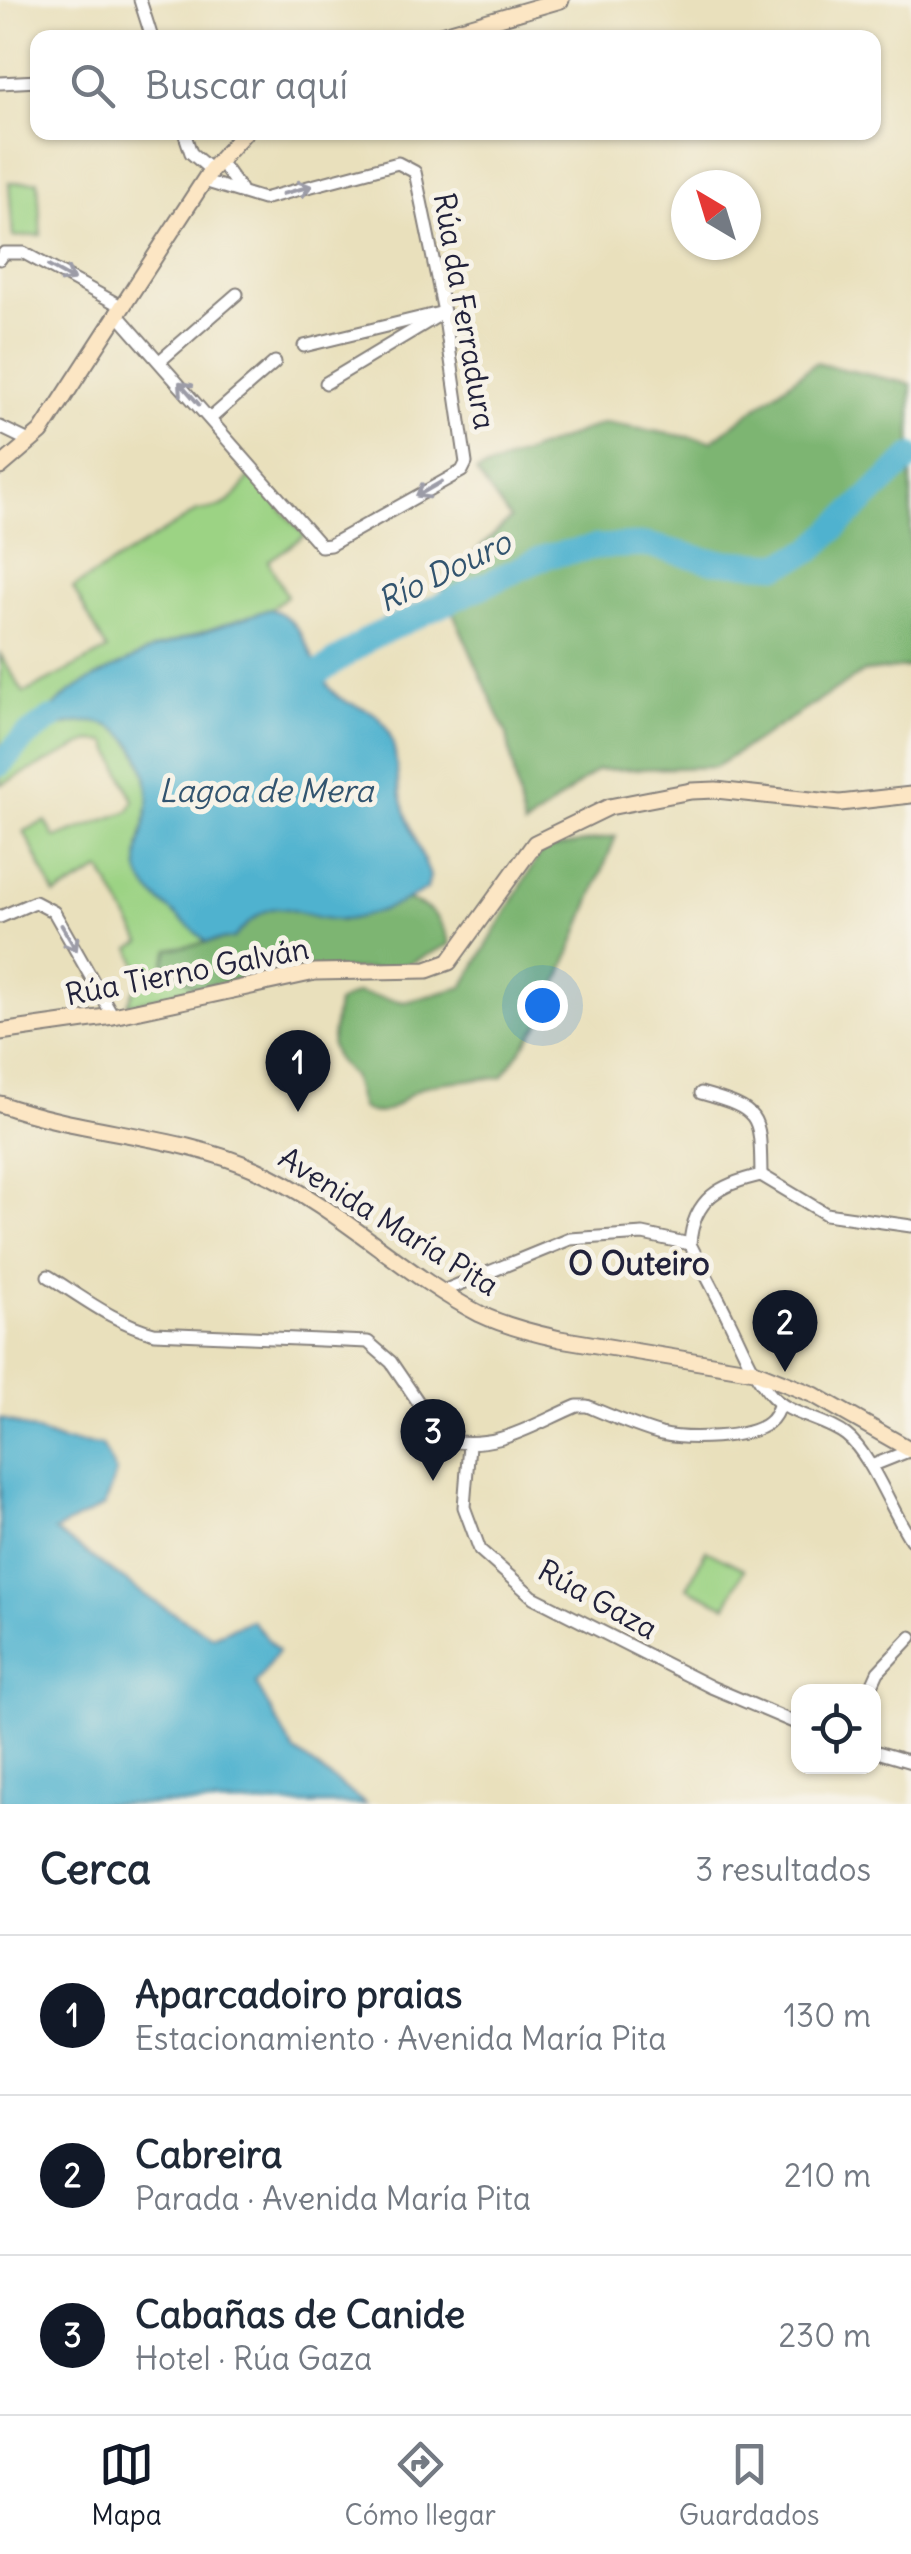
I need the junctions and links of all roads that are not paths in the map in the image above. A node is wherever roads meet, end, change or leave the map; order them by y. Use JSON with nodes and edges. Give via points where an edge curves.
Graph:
{"nodes":[{"id":1,"x":140,"y":0,"type":"edge"},
{"id":2,"x":561,"y":0,"type":"edge"},
{"id":3,"x":149,"y":30,"type":"edge"},
{"id":4,"x":458,"y":30,"type":"edge"},
{"id":5,"x":30,"y":81,"type":"edge"},
{"id":6,"x":0,"y":83,"type":"edge"},
{"id":7,"x":187,"y":140,"type":"edge"},
{"id":8,"x":238,"y":140,"type":"edge"},
{"id":9,"x":212,"y":170,"type":"junction"},
{"id":10,"x":240,"y":189,"type":"junction"},
{"id":11,"x":0,"y":259,"type":"edge"},
{"id":12,"x":237,"y":294,"type":"dead end"},
{"id":13,"x":119,"y":309,"type":"junction"},
{"id":14,"x":444,"y":312,"type":"junction"},
{"id":15,"x":304,"y":346,"type":"dead end"},
{"id":16,"x":161,"y":360,"type":"junction"},
{"id":17,"x":275,"y":362,"type":"dead end"},
{"id":18,"x":326,"y":383,"type":"dead end"},
{"id":19,"x":211,"y":418,"type":"junction"},
{"id":20,"x":0,"y":426,"type":"edge"},
{"id":21,"x":31,"y":442,"type":"junction"},
{"id":22,"x":0,"y":468,"type":"edge"},
{"id":23,"x":911,"y":795,"type":"edge"},
{"id":24,"x":0,"y":916,"type":"edge"},
{"id":25,"x":112,"y":1016,"type":"junction"},
{"id":26,"x":0,"y":1032,"type":"edge"},
{"id":27,"x":701,"y":1094,"type":"dead end"},
{"id":28,"x":0,"y":1104,"type":"edge"},
{"id":29,"x":762,"y":1175,"type":"junction"},
{"id":30,"x":911,"y":1226,"type":"edge"},
{"id":31,"x":690,"y":1244,"type":"junction"},
{"id":32,"x":48,"y":1276,"type":"dead end"},
{"id":33,"x":443,"y":1292,"type":"junction"},
{"id":34,"x":754,"y":1371,"type":"junction"},
{"id":35,"x":780,"y":1403,"type":"junction"},
{"id":36,"x":469,"y":1445,"type":"junction"},
{"id":37,"x":911,"y":1450,"type":"edge"},
{"id":38,"x":870,"y":1466,"type":"junction"},
{"id":39,"x":911,"y":1540,"type":"edge"},
{"id":40,"x":911,"y":1638,"type":"edge"},
{"id":41,"x":873,"y":1684,"type":"edge"},
{"id":42,"x":791,"y":1721,"type":"edge"},
{"id":43,"x":881,"y":1753,"type":"edge"},
{"id":44,"x":911,"y":1762,"type":"edge"}],
"edges":[{"from":1,"to":3,"type":"street"},
{"from":2,"to":4,"type":"street"},
{"from":5,"to":6,"type":"street"},
{"from":7,"to":9,"type":"street","via":[[191,154]]},
{"from":8,"to":9,"type":"street"},
{"from":9,"to":10,"type":"street","name":"Rúa da Ferradura"},
{"from":9,"to":10,"type":"street"},
{"from":9,"to":13,"type":"street"},
{"from":10,"to":14,"type":"street","name":"Rúa da Ferradura","one_way":true,"via":[[263,199],[398,163],[414,172]]},
{"from":11,"to":13,"type":"street","name":"Rúa da Ferradura","one_way":true,"via":[[24,253]]},
{"from":12,"to":16,"type":"street"},
{"from":13,"to":16,"type":"street","name":"Rúa da Ferradura"},
{"from":13,"to":21,"type":"street"},
{"from":14,"to":15,"type":"street"},
{"from":14,"to":18,"type":"street"},
{"from":14,"to":19,"type":"street","name":"Rúa da Ferradura","one_way":true,"via":[[466,463],[330,546],[322,546]]},
{"from":19,"to":16,"type":"street","name":"Rúa da Ferradura","one_way":true},
{"from":17,"to":19,"type":"street"},
{"from":20,"to":21,"type":"street"},
{"from":21,"to":22,"type":"street"},
{"from":23,"to":25,"type":"street","name":"Rúa Tierno Galván","via":[[840,804],[691,791],[609,808],[535,843],[450,962],[427,970],[316,972]]},
{"from":24,"to":25,"type":"street","one_way":true,"via":[[35,902],[54,912]]},
{"from":25,"to":26,"type":"street","name":"Rúa Tierno Galván"},
{"from":27,"to":29,"type":"street","via":[[751,1112]]},
{"from":28,"to":33,"type":"street","name":"Avenida María Pita","via":[[252,1168],[292,1188]]},
{"from":29,"to":30,"type":"street","via":[[826,1214]]},
{"from":29,"to":31,"type":"street","via":[[730,1182],[706,1200]]},
{"from":31,"to":33,"type":"street","via":[[643,1234],[570,1239]]},
{"from":31,"to":34,"type":"street"},
{"from":32,"to":36,"type":"street","via":[[106,1313],[154,1333],[368,1342],[391,1362],[444,1440]]},
{"from":33,"to":34,"type":"street","name":"Avenida María Pita","via":[[530,1332]]},
{"from":34,"to":35,"type":"street"},
{"from":34,"to":37,"type":"street","name":"Avenida María Pita","via":[[814,1395]]},
{"from":35,"to":36,"type":"street","via":[[766,1425],[744,1433],[683,1438],[577,1406],[502,1439]]},
{"from":35,"to":38,"type":"street","via":[[850,1437]]},
{"from":36,"to":42,"type":"street","name":"Rúa Gaza","via":[[464,1507],[480,1550],[533,1596]]},
{"from":37,"to":38,"type":"street"},
{"from":38,"to":39,"type":"street"},
{"from":40,"to":41,"type":"street"},
{"from":43,"to":44,"type":"street"}]}
